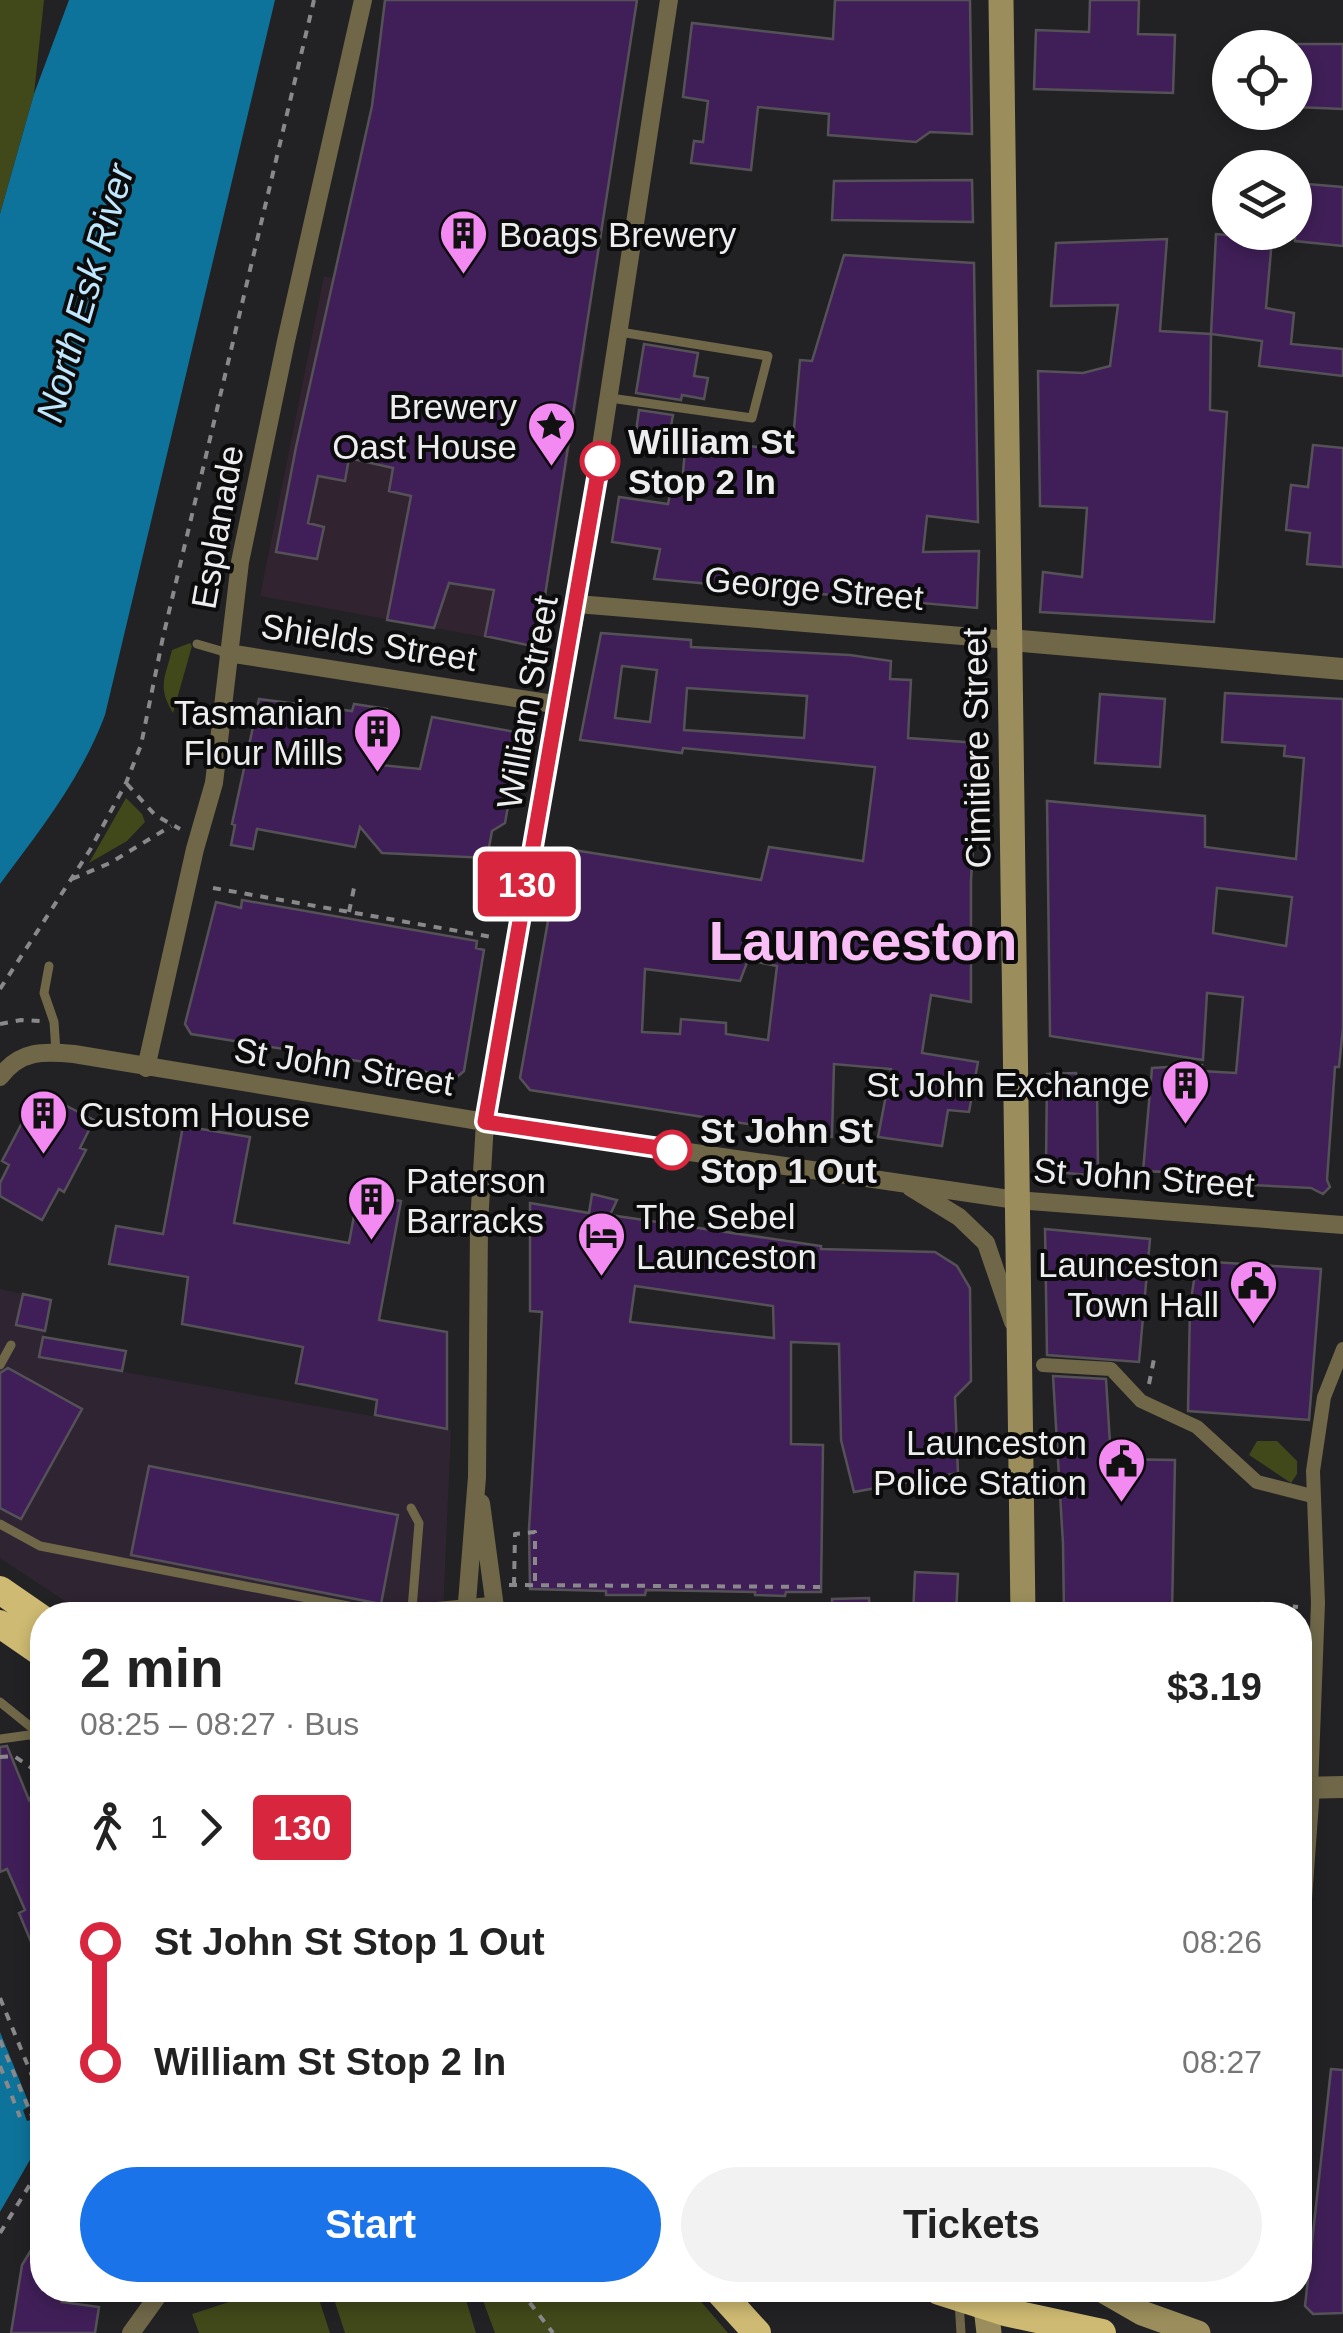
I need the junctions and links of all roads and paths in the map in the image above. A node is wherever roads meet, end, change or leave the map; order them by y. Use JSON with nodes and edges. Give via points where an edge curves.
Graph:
{"nodes":[{"id":1,"x":314,"y":0,"type":"edge"},
{"id":2,"x":363,"y":0,"type":"edge"},
{"id":3,"x":669,"y":0,"type":"edge"},
{"id":4,"x":1001,"y":0,"type":"edge"},
{"id":5,"x":620,"y":332,"type":"junction"},
{"id":6,"x":610,"y":398,"type":"junction"},
{"id":7,"x":577,"y":604,"type":"junction"},
{"id":8,"x":1010,"y":640,"type":"junction"},
{"id":9,"x":197,"y":644,"type":"dead end"},
{"id":10,"x":228,"y":653,"type":"junction"},
{"id":11,"x":1343,"y":669,"type":"edge"},
{"id":12,"x":560,"y":705,"type":"junction"},
{"id":13,"x":126,"y":783,"type":"junction"},
{"id":14,"x":171,"y":826,"type":"junction"},
{"id":15,"x":199,"y":834,"type":"junction"},
{"id":16,"x":72,"y":879,"type":"junction"},
{"id":17,"x":213,"y":888,"type":"dead end"},
{"id":18,"x":354,"y":888,"type":"dead end"},
{"id":19,"x":349,"y":912,"type":"junction"},
{"id":20,"x":492,"y":936,"type":"dead end"},
{"id":21,"x":49,"y":966,"type":"dead end"},
{"id":22,"x":0,"y":988,"type":"edge"},
{"id":23,"x":43,"y":1021,"type":"dead end"},
{"id":24,"x":0,"y":1024,"type":"edge"},
{"id":25,"x":56,"y":1052,"type":"junction"},
{"id":26,"x":146,"y":1068,"type":"junction"},
{"id":27,"x":0,"y":1076,"type":"edge"},
{"id":28,"x":485,"y":1122,"type":"junction"},
{"id":29,"x":904,"y":1184,"type":"junction"},
{"id":30,"x":1016,"y":1200,"type":"junction"},
{"id":31,"x":1343,"y":1225,"type":"edge"},
{"id":32,"x":11,"y":1345,"type":"dead end"},
{"id":33,"x":1020,"y":1347,"type":"junction"},
{"id":34,"x":1343,"y":1348,"type":"edge"},
{"id":35,"x":1154,"y":1359,"type":"dead end"},
{"id":36,"x":1043,"y":1364,"type":"dead end"},
{"id":37,"x":0,"y":1365,"type":"edge"},
{"id":38,"x":1145,"y":1403,"type":"junction"},
{"id":39,"x":478,"y":1477,"type":"junction"},
{"id":40,"x":1312,"y":1496,"type":"junction"},
{"id":41,"x":410,"y":1508,"type":"dead end"},
{"id":42,"x":0,"y":1524,"type":"edge"},
{"id":43,"x":514,"y":1585,"type":"junction"},
{"id":44,"x":535,"y":1586,"type":"junction"},
{"id":45,"x":820,"y":1587,"type":"dead end"},
{"id":46,"x":0,"y":1590,"type":"edge"},
{"id":47,"x":498,"y":1601,"type":"edge"},
{"id":48,"x":328,"y":1602,"type":"edge"},
{"id":49,"x":413,"y":1602,"type":"edge"},
{"id":50,"x":468,"y":1602,"type":"edge"},
{"id":51,"x":1023,"y":1602,"type":"edge"},
{"id":52,"x":1312,"y":1609,"type":"edge"},
{"id":53,"x":1318,"y":1610,"type":"junction"},
{"id":54,"x":30,"y":1611,"type":"edge"},
{"id":55,"x":0,"y":1624,"type":"edge"},
{"id":56,"x":30,"y":1645,"type":"edge"},
{"id":57,"x":1312,"y":1699,"type":"edge"},
{"id":58,"x":0,"y":1702,"type":"edge"},
{"id":59,"x":30,"y":1727,"type":"edge"},
{"id":60,"x":30,"y":1735,"type":"edge"},
{"id":61,"x":0,"y":1738,"type":"edge"},
{"id":62,"x":0,"y":1757,"type":"edge"},
{"id":63,"x":30,"y":1767,"type":"edge"},
{"id":64,"x":1343,"y":1787,"type":"edge"},
{"id":65,"x":1312,"y":1788,"type":"edge"},
{"id":66,"x":0,"y":1998,"type":"edge"},
{"id":67,"x":0,"y":2040,"type":"edge"},
{"id":68,"x":0,"y":2066,"type":"edge"},
{"id":69,"x":30,"y":2071,"type":"edge"},
{"id":70,"x":7,"y":2084,"type":"junction"},
{"id":71,"x":0,"y":2086,"type":"edge"},
{"id":72,"x":30,"y":2114,"type":"edge"},
{"id":73,"x":20,"y":2117,"type":"dead end"},
{"id":74,"x":30,"y":2185,"type":"edge"},
{"id":75,"x":0,"y":2233,"type":"edge"},
{"id":76,"x":153,"y":2302,"type":"edge"},
{"id":77,"x":529,"y":2302,"type":"edge"},
{"id":78,"x":729,"y":2302,"type":"edge"},
{"id":79,"x":957,"y":2302,"type":"edge"},
{"id":80,"x":974,"y":2302,"type":"edge"},
{"id":81,"x":985,"y":2302,"type":"edge"},
{"id":82,"x":1123,"y":2302,"type":"edge"},
{"id":83,"x":131,"y":2333,"type":"edge"},
{"id":84,"x":553,"y":2333,"type":"edge"},
{"id":85,"x":756,"y":2333,"type":"edge"},
{"id":86,"x":961,"y":2333,"type":"edge"},
{"id":87,"x":989,"y":2333,"type":"edge"},
{"id":88,"x":1102,"y":2333,"type":"edge"},
{"id":89,"x":1198,"y":2333,"type":"edge"}],
"edges":[{"from":1,"to":13,"type":"path","via":[[141,745]]},
{"from":2,"to":10,"type":"street","name":"Esplanade","via":[[240,562]]},
{"from":3,"to":5,"type":"street","name":"William Street"},
{"from":4,"to":8,"type":"main road","name":"Cimitiere Street"},
{"from":5,"to":6,"type":"street","name":"William Street"},
{"from":5,"to":6,"type":"lane","via":[[768,356],[752,418]]},
{"from":6,"to":7,"type":"street","name":"William Street"},
{"from":7,"to":8,"type":"street","name":"George Street"},
{"from":7,"to":12,"type":"street","name":"William Street"},
{"from":8,"to":11,"type":"street","name":"George Street"},
{"from":8,"to":30,"type":"main road","name":"Cimitiere Street"},
{"from":9,"to":10,"type":"lane"},
{"from":10,"to":12,"type":"street","name":"Shields Street"},
{"from":10,"to":15,"type":"street","name":"Esplanade","via":[[220,749]]},
{"from":12,"to":28,"type":"street","name":"William Street"},
{"from":13,"to":14,"type":"path"},
{"from":13,"to":16,"type":"path"},
{"from":14,"to":15,"type":"path"},
{"from":14,"to":16,"type":"path"},
{"from":15,"to":26,"type":"street","name":"Esplanade"},
{"from":16,"to":22,"type":"path"},
{"from":17,"to":19,"type":"path"},
{"from":18,"to":19,"type":"path"},
{"from":19,"to":20,"type":"path"},
{"from":21,"to":25,"type":"lane","via":[[44,993]]},
{"from":23,"to":24,"type":"path"},
{"from":25,"to":26,"type":"street","name":"St John Street"},
{"from":25,"to":27,"type":"street","name":"St John Street","via":[[20,1056]]},
{"from":26,"to":28,"type":"street","name":"St John Street"},
{"from":28,"to":29,"type":"street","name":"St John Street"},
{"from":28,"to":39,"type":"street","name":"William Street"},
{"from":29,"to":30,"type":"street","name":"St John Street"},
{"from":29,"to":33,"type":"street","via":[[986,1242]]},
{"from":30,"to":31,"type":"street","name":"St John Street"},
{"from":30,"to":33,"type":"main road","name":"Cimitiere Street"},
{"from":32,"to":37,"type":"lane"},
{"from":33,"to":51,"type":"main road","name":"Cimitiere Street"},
{"from":34,"to":40,"type":"street","via":[[1324,1397]]},
{"from":35,"to":38,"type":"path"},
{"from":36,"to":38,"type":"street","via":[[1112,1369]]},
{"from":38,"to":40,"type":"street","via":[[1196,1427],[1257,1482]]},
{"from":39,"to":47,"type":"street","name":"William Street"},
{"from":39,"to":50,"type":"street","name":"William Street"},
{"from":40,"to":53,"type":"street"},
{"from":41,"to":49,"type":"lane","via":[[419,1524]]},
{"from":42,"to":48,"type":"lane","via":[[40,1546]]},
{"from":43,"to":44,"type":"path"},
{"from":43,"to":44,"type":"path","via":[[515,1534],[535,1532]]},
{"from":43,"to":47,"type":"path"},
{"from":44,"to":45,"type":"path"},
{"from":46,"to":54,"type":"highway"},
{"from":52,"to":53,"type":"path"},
{"from":53,"to":57,"type":"street"},
{"from":55,"to":56,"type":"highway"},
{"from":58,"to":59,"type":"lane"},
{"from":60,"to":61,"type":"lane"},
{"from":62,"to":63,"type":"path","via":[[14,1756]]},
{"from":64,"to":65,"type":"street"},
{"from":66,"to":69,"type":"path"},
{"from":67,"to":72,"type":"path"},
{"from":68,"to":70,"type":"path"},
{"from":70,"to":71,"type":"path"},
{"from":70,"to":73,"type":"path"},
{"from":74,"to":75,"type":"path"},
{"from":76,"to":83,"type":"street"},
{"from":77,"to":84,"type":"path"},
{"from":78,"to":85,"type":"highway"},
{"from":79,"to":86,"type":"lane"},
{"from":80,"to":88,"type":"highway","bridge":true},
{"from":81,"to":87,"type":"main road"},
{"from":82,"to":89,"type":"main road"}]}
